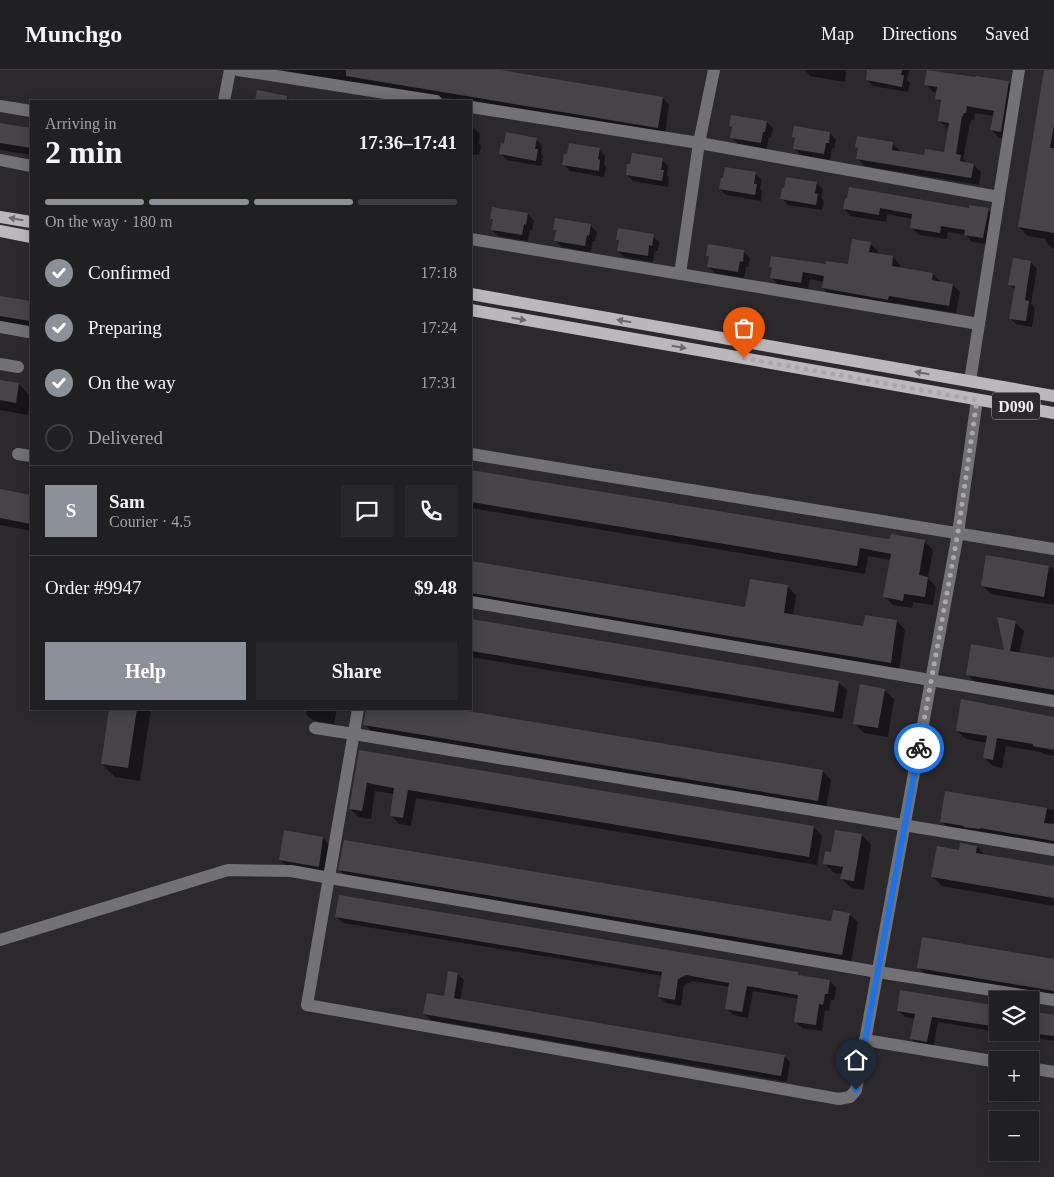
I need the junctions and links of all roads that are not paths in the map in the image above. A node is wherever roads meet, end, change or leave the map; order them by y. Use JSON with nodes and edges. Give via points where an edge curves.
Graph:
{"nodes":[{"id":1,"x":230,"y":70,"type":"edge"},
{"id":2,"x":238,"y":70,"type":"edge"},
{"id":3,"x":714,"y":70,"type":"edge"},
{"id":4,"x":1019,"y":70,"type":"edge"},
{"id":5,"x":224,"y":100,"type":"edge"},
{"id":6,"x":430,"y":100,"type":"edge"},
{"id":7,"x":0,"y":106,"type":"edge"},
{"id":8,"x":472,"y":107,"type":"edge"},
{"id":9,"x":30,"y":111,"type":"edge"},
{"id":10,"x":699,"y":143,"type":"junction"},
{"id":11,"x":0,"y":160,"type":"edge"},
{"id":12,"x":30,"y":166,"type":"edge"},
{"id":13,"x":999,"y":197,"type":"junction"},
{"id":14,"x":0,"y":217,"type":"edge"},
{"id":15,"x":30,"y":222,"type":"edge"},
{"id":16,"x":0,"y":231,"type":"edge"},
{"id":17,"x":30,"y":237,"type":"edge"},
{"id":18,"x":472,"y":239,"type":"edge"},
{"id":19,"x":680,"y":274,"type":"junction"},
{"id":20,"x":472,"y":294,"type":"edge"},
{"id":21,"x":472,"y":310,"type":"edge"},
{"id":22,"x":979,"y":324,"type":"junction"},
{"id":23,"x":0,"y":327,"type":"edge"},
{"id":24,"x":28,"y":332,"type":"dead end"},
{"id":25,"x":0,"y":364,"type":"edge"},
{"id":26,"x":18,"y":367,"type":"dead end"},
{"id":27,"x":970,"y":381,"type":"junction"},
{"id":28,"x":1054,"y":396,"type":"edge"},
{"id":29,"x":977,"y":400,"type":"junction"},
{"id":30,"x":1054,"y":413,"type":"edge"},
{"id":31,"x":18,"y":454,"type":"dead end"},
{"id":32,"x":472,"y":454,"type":"edge"},
{"id":33,"x":30,"y":456,"type":"edge"},
{"id":34,"x":958,"y":532,"type":"junction"},
{"id":35,"x":1054,"y":549,"type":"edge"},
{"id":36,"x":472,"y":602,"type":"edge"},
{"id":37,"x":931,"y":679,"type":"junction"},
{"id":38,"x":1054,"y":701,"type":"edge"},
{"id":39,"x":358,"y":710,"type":"edge"},
{"id":40,"x":315,"y":728,"type":"dead end"},
{"id":41,"x":354,"y":734,"type":"junction"},
{"id":42,"x":905,"y":825,"type":"junction"},
{"id":43,"x":1054,"y":850,"type":"edge"},
{"id":44,"x":330,"y":878,"type":"junction"},
{"id":45,"x":0,"y":940,"type":"edge"},
{"id":46,"x":878,"y":972,"type":"junction"},
{"id":47,"x":1054,"y":1000,"type":"edge"},
{"id":48,"x":865,"y":1040,"type":"junction"},
{"id":49,"x":989,"y":1061,"type":"edge"},
{"id":50,"x":1039,"y":1070,"type":"edge"},
{"id":51,"x":1054,"y":1072,"type":"edge"}],
"edges":[{"from":1,"to":5,"type":"street"},
{"from":2,"to":6,"type":"street"},
{"from":3,"to":10,"type":"street"},
{"from":4,"to":13,"type":"street"},
{"from":7,"to":9,"type":"street"},
{"from":8,"to":10,"type":"street"},
{"from":10,"to":13,"type":"street"},
{"from":10,"to":19,"type":"street"},
{"from":11,"to":12,"type":"street"},
{"from":13,"to":22,"type":"street"},
{"from":15,"to":14,"type":"main road","one_way":true},
{"from":16,"to":17,"type":"main road"},
{"from":18,"to":19,"type":"street"},
{"from":19,"to":22,"type":"street"},
{"from":27,"to":20,"type":"main road","number":"D090","one_way":true},
{"from":21,"to":29,"type":"main road","number":"D090","one_way":true},
{"from":22,"to":27,"type":"street"},
{"from":23,"to":24,"type":"street"},
{"from":25,"to":26,"type":"street"},
{"from":27,"to":28,"type":"main road","number":"D090"},
{"from":29,"to":30,"type":"main road","number":"D090"},
{"from":29,"to":34,"type":"street"},
{"from":31,"to":33,"type":"street"},
{"from":32,"to":34,"type":"street"},
{"from":34,"to":35,"type":"street"},
{"from":34,"to":37,"type":"street"},
{"from":36,"to":37,"type":"street"},
{"from":37,"to":38,"type":"street"},
{"from":37,"to":42,"type":"street"},
{"from":39,"to":41,"type":"street"},
{"from":40,"to":41,"type":"street"},
{"from":41,"to":42,"type":"street"},
{"from":41,"to":44,"type":"street"},
{"from":42,"to":43,"type":"street"},
{"from":42,"to":46,"type":"street"},
{"from":44,"to":45,"type":"street","via":[[291,871],[228,870]]},
{"from":44,"to":46,"type":"street"},
{"from":44,"to":48,"type":"street","via":[[307,1005],[839,1099],[850,1097],[856,1090]]},
{"from":46,"to":47,"type":"street"},
{"from":46,"to":48,"type":"street"},
{"from":48,"to":49,"type":"street"},
{"from":50,"to":51,"type":"street"}]}
